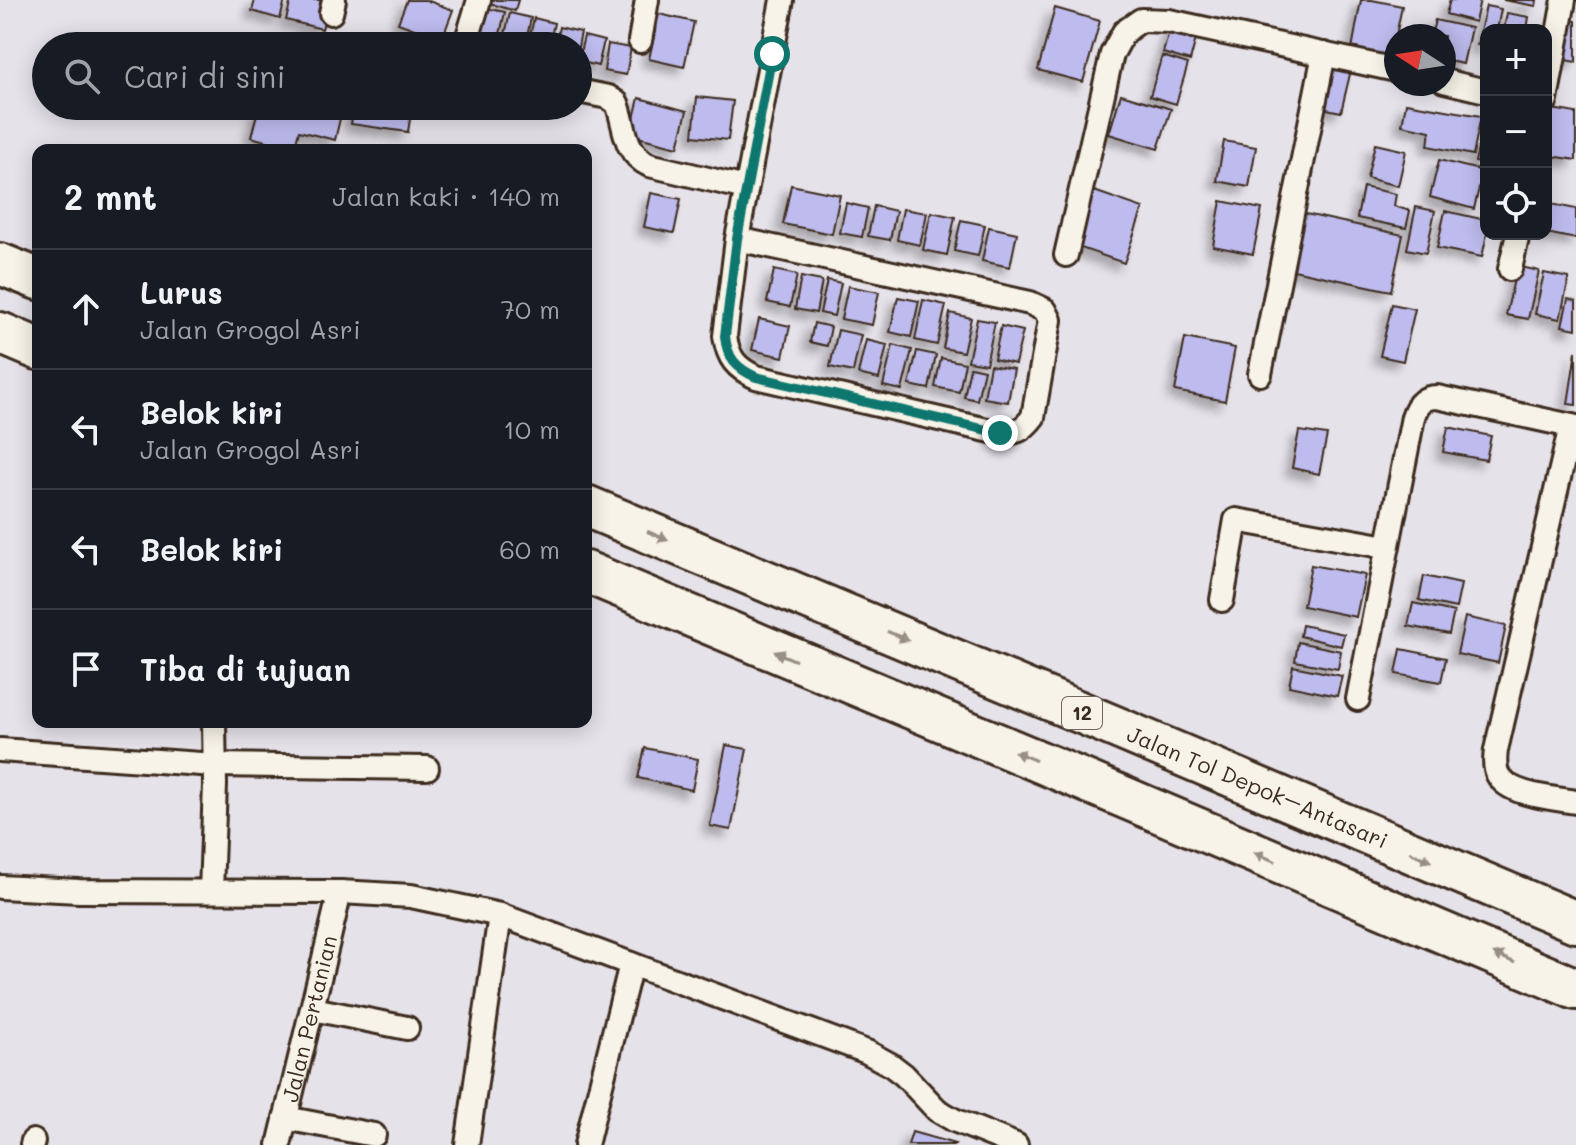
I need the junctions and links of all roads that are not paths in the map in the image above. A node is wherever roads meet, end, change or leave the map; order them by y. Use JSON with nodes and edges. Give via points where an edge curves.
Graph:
{"nodes":[{"id":1,"x":479,"y":0,"type":"edge"},
{"id":2,"x":647,"y":0,"type":"edge"},
{"id":3,"x":782,"y":0,"type":"edge"},
{"id":4,"x":1564,"y":0,"type":"edge"},
{"id":5,"x":469,"y":32,"type":"edge"},
{"id":6,"x":640,"y":41,"type":"dead end"},
{"id":7,"x":1324,"y":54,"type":"junction"},
{"id":8,"x":1384,"y":67,"type":"edge"},
{"id":9,"x":1456,"y":84,"type":"edge"},
{"id":10,"x":1480,"y":90,"type":"edge"},
{"id":11,"x":592,"y":94,"type":"edge"},
{"id":12,"x":1547,"y":96,"type":"edge"},
{"id":13,"x":746,"y":188,"type":"junction"},
{"id":14,"x":737,"y":239,"type":"junction"},
{"id":15,"x":1517,"y":240,"type":"edge"},
{"id":16,"x":1066,"y":255,"type":"dead end"},
{"id":17,"x":0,"y":264,"type":"edge"},
{"id":18,"x":1510,"y":269,"type":"dead end"},
{"id":19,"x":32,"y":277,"type":"edge"},
{"id":20,"x":0,"y":333,"type":"edge"},
{"id":21,"x":32,"y":346,"type":"edge"},
{"id":22,"x":1260,"y":374,"type":"dead end"},
{"id":23,"x":1573,"y":427,"type":"edge"},
{"id":24,"x":592,"y":509,"type":"edge"},
{"id":25,"x":1387,"y":547,"type":"junction"},
{"id":26,"x":592,"y":575,"type":"edge"},
{"id":27,"x":1222,"y":600,"type":"dead end"},
{"id":28,"x":1358,"y":699,"type":"dead end"},
{"id":29,"x":214,"y":728,"type":"edge"},
{"id":30,"x":0,"y":750,"type":"edge"},
{"id":31,"x":215,"y":765,"type":"junction"},
{"id":32,"x":427,"y":768,"type":"dead end"},
{"id":33,"x":1576,"y":802,"type":"edge"},
{"id":34,"x":0,"y":887,"type":"edge"},
{"id":35,"x":211,"y":891,"type":"junction"},
{"id":36,"x":340,"y":892,"type":"junction"},
{"id":37,"x":500,"y":915,"type":"junction"},
{"id":38,"x":1576,"y":922,"type":"edge"},
{"id":39,"x":631,"y":964,"type":"junction"},
{"id":40,"x":1576,"y":989,"type":"edge"},
{"id":41,"x":313,"y":1009,"type":"junction"},
{"id":42,"x":407,"y":1028,"type":"dead end"},
{"id":43,"x":285,"y":1118,"type":"junction"},
{"id":44,"x":374,"y":1135,"type":"dead end"},
{"id":45,"x":279,"y":1145,"type":"edge"},
{"id":46,"x":467,"y":1145,"type":"edge"},
{"id":47,"x":586,"y":1145,"type":"edge"},
{"id":48,"x":1016,"y":1145,"type":"edge"}],
"edges":[{"from":1,"to":5,"type":"street"},
{"from":2,"to":6,"type":"street"},
{"from":3,"to":13,"type":"street"},
{"from":4,"to":12,"type":"street"},
{"from":7,"to":8,"type":"street"},
{"from":7,"to":16,"type":"street","via":[[1169,21],[1141,20],[1124,32],[1112,54]]},
{"from":7,"to":22,"type":"street"},
{"from":9,"to":10,"type":"street"},
{"from":11,"to":13,"type":"street","via":[[617,103],[629,146],[640,161]]},
{"from":13,"to":14,"type":"street"},
{"from":14,"to":14,"type":"street","via":[[725,336],[726,350],[743,371],[1000,433],[1024,429],[1033,417],[1050,320],[1045,310]]},
{"from":15,"to":18,"type":"street"},
{"from":17,"to":19,"type":"highway"},
{"from":20,"to":21,"type":"highway"},
{"from":23,"to":25,"type":"street","via":[[1437,397],[1421,401],[1415,408]]},
{"from":23,"to":33,"type":"street","via":[[1495,765],[1506,785],[1519,791]]},
{"from":24,"to":38,"type":"highway","name":"Jalan Tol Depok–Antasari","number":"12","one_way":true},
{"from":25,"to":27,"type":"street","via":[[1236,520]]},
{"from":25,"to":28,"type":"street"},
{"from":40,"to":26,"type":"highway","one_way":true},
{"from":29,"to":31,"type":"street"},
{"from":30,"to":31,"type":"street"},
{"from":31,"to":32,"type":"street"},
{"from":31,"to":35,"type":"street"},
{"from":34,"to":35,"type":"street"},
{"from":35,"to":36,"type":"street"},
{"from":36,"to":37,"type":"street","via":[[411,896]]},
{"from":36,"to":41,"type":"street","name":"Jalan Pertanian"},
{"from":37,"to":39,"type":"street"},
{"from":37,"to":46,"type":"street"},
{"from":39,"to":47,"type":"street"},
{"from":39,"to":48,"type":"street","via":[[867,1052],[904,1075],[937,1110]]},
{"from":41,"to":42,"type":"street"},
{"from":41,"to":43,"type":"street","name":"Jalan Pertanian"},
{"from":43,"to":44,"type":"street"},
{"from":43,"to":45,"type":"street","name":"Jalan Pertanian"}]}
